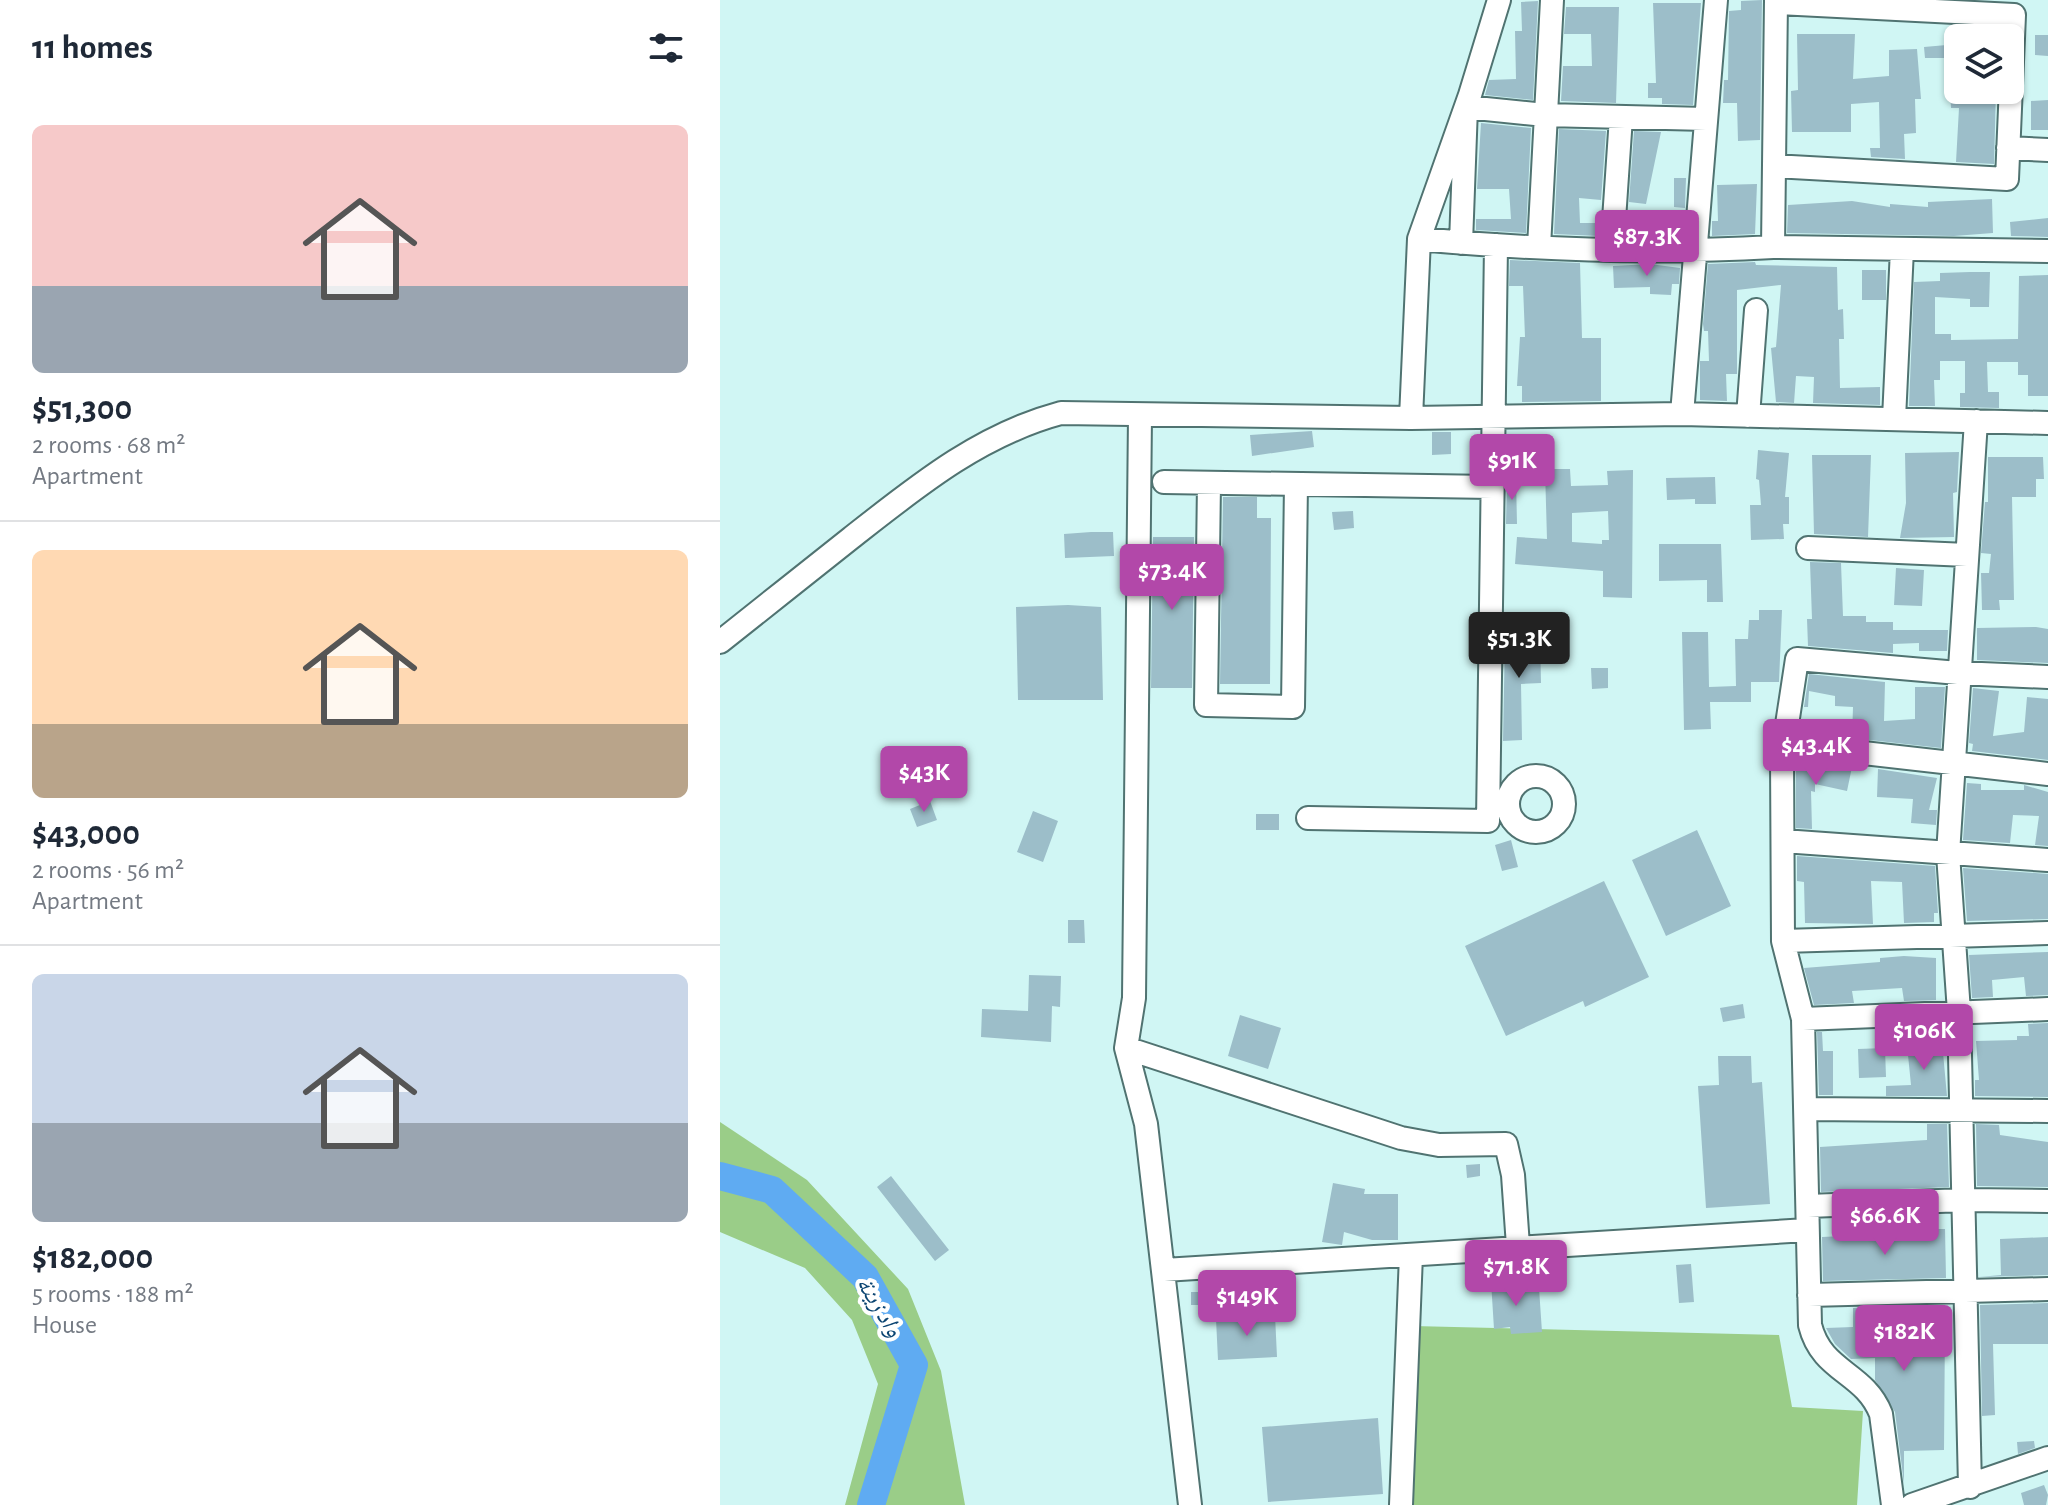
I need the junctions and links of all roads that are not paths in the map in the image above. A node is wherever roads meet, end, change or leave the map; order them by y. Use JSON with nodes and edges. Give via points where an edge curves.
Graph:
{"nodes":[{"id":1,"x":1499,"y":0,"type":"edge"},
{"id":2,"x":1552,"y":0,"type":"edge"},
{"id":3,"x":1716,"y":0,"type":"edge"},
{"id":4,"x":1776,"y":1,"type":"edge"},
{"id":5,"x":1466,"y":107,"type":"junction"},
{"id":6,"x":1545,"y":115,"type":"junction"},
{"id":7,"x":1621,"y":117,"type":"junction"},
{"id":8,"x":1706,"y":119,"type":"junction"},
{"id":9,"x":2008,"y":148,"type":"junction"},
{"id":10,"x":2048,"y":150,"type":"edge"},
{"id":11,"x":1774,"y":166,"type":"junction"},
{"id":12,"x":1419,"y":239,"type":"junction"},
{"id":13,"x":1461,"y":243,"type":"junction"},
{"id":14,"x":1496,"y":245,"type":"junction"},
{"id":15,"x":1539,"y":247,"type":"junction"},
{"id":16,"x":1773,"y":247,"type":"junction"},
{"id":17,"x":1612,"y":249,"type":"junction"},
{"id":18,"x":1902,"y":249,"type":"junction"},
{"id":19,"x":2048,"y":251,"type":"edge"},
{"id":20,"x":1694,"y":252,"type":"junction"},
{"id":21,"x":1756,"y":310,"type":"dead end"},
{"id":22,"x":1682,"y":414,"type":"junction"},
{"id":23,"x":1140,"y":416,"type":"junction"},
{"id":24,"x":1748,"y":416,"type":"junction"},
{"id":25,"x":1493,"y":417,"type":"junction"},
{"id":26,"x":1411,"y":418,"type":"junction"},
{"id":27,"x":1894,"y":419,"type":"junction"},
{"id":28,"x":1976,"y":421,"type":"junction"},
{"id":29,"x":2048,"y":423,"type":"edge"},
{"id":30,"x":1164,"y":482,"type":"dead end"},
{"id":31,"x":1209,"y":483,"type":"junction"},
{"id":32,"x":1296,"y":484,"type":"junction"},
{"id":33,"x":1492,"y":487,"type":"junction"},
{"id":34,"x":1808,"y":548,"type":"dead end"},
{"id":35,"x":1967,"y":555,"type":"junction"},
{"id":36,"x":720,"y":642,"type":"edge"},
{"id":37,"x":1958,"y":673,"type":"junction"},
{"id":38,"x":2048,"y":677,"type":"edge"},
{"id":39,"x":1784,"y":744,"type":"junction"},
{"id":40,"x":1953,"y":764,"type":"junction"},
{"id":41,"x":2048,"y":774,"type":"edge"},
{"id":42,"x":1308,"y":818,"type":"dead end"},
{"id":43,"x":1783,"y":841,"type":"junction"},
{"id":44,"x":1948,"y":854,"type":"junction"},
{"id":45,"x":2048,"y":860,"type":"edge"},
{"id":46,"x":2048,"y":933,"type":"edge"},
{"id":47,"x":1953,"y":936,"type":"junction"},
{"id":48,"x":1783,"y":941,"type":"junction"},
{"id":49,"x":2048,"y":1009,"type":"edge"},
{"id":50,"x":1959,"y":1012,"type":"junction"},
{"id":51,"x":1803,"y":1019,"type":"junction"},
{"id":52,"x":1126,"y":1048,"type":"junction"},
{"id":53,"x":1806,"y":1109,"type":"junction"},
{"id":54,"x":1962,"y":1111,"type":"junction"},
{"id":55,"x":2048,"y":1111,"type":"edge"},
{"id":56,"x":1965,"y":1200,"type":"junction"},
{"id":57,"x":2048,"y":1201,"type":"edge"},
{"id":58,"x":1808,"y":1206,"type":"junction"},
{"id":59,"x":1807,"y":1230,"type":"junction"},
{"id":60,"x":1518,"y":1246,"type":"junction"},
{"id":61,"x":1411,"y":1255,"type":"junction"},
{"id":62,"x":1164,"y":1270,"type":"junction"},
{"id":63,"x":2048,"y":1289,"type":"edge"},
{"id":64,"x":1963,"y":1290,"type":"junction"},
{"id":65,"x":1809,"y":1295,"type":"junction"},
{"id":66,"x":2048,"y":1458,"type":"edge"},
{"id":67,"x":1970,"y":1487,"type":"junction"},
{"id":68,"x":1190,"y":1505,"type":"edge"},
{"id":69,"x":1401,"y":1505,"type":"edge"},
{"id":70,"x":1893,"y":1505,"type":"edge"},
{"id":71,"x":1912,"y":1505,"type":"edge"}],
"edges":[{"from":1,"to":5,"type":"street"},
{"from":2,"to":6,"type":"street"},
{"from":3,"to":8,"type":"street"},
{"from":4,"to":9,"type":"street","via":[[2014,15]]},
{"from":4,"to":11,"type":"street"},
{"from":5,"to":6,"type":"street"},
{"from":5,"to":12,"type":"street"},
{"from":5,"to":13,"type":"street"},
{"from":6,"to":7,"type":"street"},
{"from":6,"to":15,"type":"street"},
{"from":7,"to":8,"type":"street"},
{"from":7,"to":17,"type":"street"},
{"from":8,"to":20,"type":"street"},
{"from":9,"to":10,"type":"street"},
{"from":9,"to":11,"type":"street","via":[[2007,179]]},
{"from":11,"to":16,"type":"street"},
{"from":12,"to":13,"type":"street"},
{"from":12,"to":26,"type":"street"},
{"from":13,"to":14,"type":"street"},
{"from":14,"to":15,"type":"street"},
{"from":14,"to":25,"type":"street"},
{"from":15,"to":17,"type":"street"},
{"from":16,"to":18,"type":"street"},
{"from":16,"to":20,"type":"street"},
{"from":17,"to":20,"type":"street"},
{"from":18,"to":19,"type":"street"},
{"from":18,"to":27,"type":"street"},
{"from":20,"to":22,"type":"street"},
{"from":21,"to":24,"type":"street"},
{"from":22,"to":24,"type":"street"},
{"from":22,"to":25,"type":"street"},
{"from":23,"to":26,"type":"street"},
{"from":23,"to":36,"type":"street","via":[[1061,413],[1022,424],[973,449],[920,484]]},
{"from":23,"to":52,"type":"street","via":[[1134,998]]},
{"from":24,"to":27,"type":"street"},
{"from":25,"to":26,"type":"street"},
{"from":25,"to":33,"type":"street"},
{"from":27,"to":28,"type":"street"},
{"from":28,"to":29,"type":"street"},
{"from":28,"to":35,"type":"street"},
{"from":30,"to":31,"type":"street"},
{"from":31,"to":32,"type":"street"},
{"from":31,"to":32,"type":"street","via":[[1206,705],[1293,707]]},
{"from":32,"to":33,"type":"street"},
{"from":33,"to":42,"type":"street","via":[[1498,806],[1488,821]]},
{"from":34,"to":35,"type":"street"},
{"from":35,"to":37,"type":"street"},
{"from":37,"to":38,"type":"street"},
{"from":37,"to":39,"type":"street","via":[[1797,659]]},
{"from":37,"to":40,"type":"street"},
{"from":39,"to":40,"type":"street"},
{"from":39,"to":43,"type":"street"},
{"from":40,"to":41,"type":"street"},
{"from":40,"to":44,"type":"street"},
{"from":43,"to":44,"type":"street"},
{"from":43,"to":48,"type":"street"},
{"from":44,"to":45,"type":"street"},
{"from":44,"to":47,"type":"street"},
{"from":46,"to":47,"type":"street"},
{"from":47,"to":48,"type":"street"},
{"from":47,"to":50,"type":"street"},
{"from":48,"to":51,"type":"street"},
{"from":49,"to":50,"type":"street"},
{"from":50,"to":51,"type":"street"},
{"from":50,"to":54,"type":"street"},
{"from":51,"to":53,"type":"street"},
{"from":52,"to":60,"type":"street","via":[[1401,1138],[1439,1145],[1506,1144]]},
{"from":52,"to":62,"type":"street","via":[[1146,1124]]},
{"from":53,"to":54,"type":"street"},
{"from":53,"to":58,"type":"street"},
{"from":54,"to":55,"type":"street"},
{"from":54,"to":56,"type":"street"},
{"from":56,"to":57,"type":"street"},
{"from":56,"to":58,"type":"street"},
{"from":56,"to":64,"type":"street"},
{"from":58,"to":59,"type":"street"},
{"from":59,"to":60,"type":"street"},
{"from":59,"to":65,"type":"street"},
{"from":60,"to":61,"type":"street"},
{"from":61,"to":62,"type":"street"},
{"from":61,"to":69,"type":"street"},
{"from":62,"to":68,"type":"street"},
{"from":63,"to":64,"type":"street"},
{"from":64,"to":65,"type":"street"},
{"from":64,"to":67,"type":"street"},
{"from":65,"to":70,"type":"street","via":[[1816,1347],[1862,1384],[1881,1414]]},
{"from":66,"to":67,"type":"street"},
{"from":67,"to":71,"type":"street"}]}
